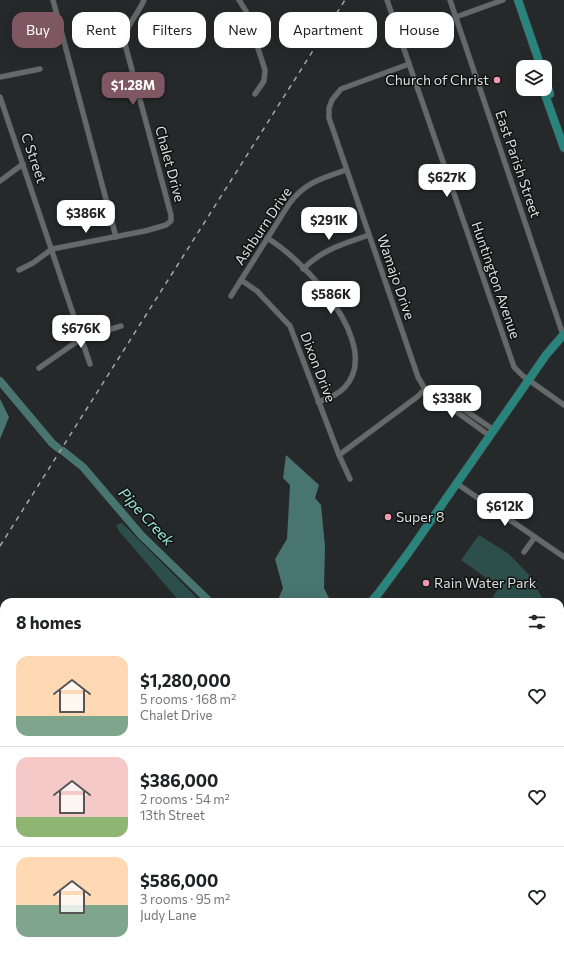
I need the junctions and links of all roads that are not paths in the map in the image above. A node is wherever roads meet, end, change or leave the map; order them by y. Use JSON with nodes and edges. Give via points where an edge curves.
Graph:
{"nodes":[{"id":1,"x":53,"y":0,"type":"edge"},
{"id":2,"x":144,"y":0,"type":"edge"},
{"id":3,"x":239,"y":0,"type":"edge"},
{"id":4,"x":387,"y":0,"type":"edge"},
{"id":5,"x":450,"y":0,"type":"edge"},
{"id":6,"x":503,"y":0,"type":"edge"},
{"id":7,"x":513,"y":0,"type":"edge"},
{"id":8,"x":518,"y":0,"type":"edge"},
{"id":9,"x":456,"y":17,"type":"junction"},
{"id":10,"x":533,"y":60,"type":"edge"},
{"id":11,"x":539,"y":60,"type":"edge"},
{"id":12,"x":409,"y":64,"type":"junction"},
{"id":13,"x":40,"y":69,"type":"dead end"},
{"id":14,"x":0,"y":77,"type":"edge"},
{"id":15,"x":255,"y":94,"type":"dead end"},
{"id":16,"x":545,"y":96,"type":"edge"},
{"id":17,"x":551,"y":96,"type":"edge"},
{"id":18,"x":0,"y":97,"type":"edge"},
{"id":19,"x":564,"y":134,"type":"edge"},
{"id":20,"x":564,"y":148,"type":"edge"},
{"id":21,"x":23,"y":164,"type":"junction"},
{"id":22,"x":346,"y":170,"type":"junction"},
{"id":23,"x":0,"y":181,"type":"edge"},
{"id":24,"x":369,"y":235,"type":"junction"},
{"id":25,"x":116,"y":237,"type":"junction"},
{"id":26,"x":267,"y":238,"type":"junction"},
{"id":27,"x":52,"y":249,"type":"junction"},
{"id":28,"x":303,"y":269,"type":"junction"},
{"id":29,"x":19,"y":270,"type":"dead end"},
{"id":30,"x":241,"y":280,"type":"junction"},
{"id":31,"x":231,"y":296,"type":"dead end"},
{"id":32,"x":121,"y":326,"type":"dead end"},
{"id":33,"x":564,"y":335,"type":"edge"},
{"id":34,"x":82,"y":338,"type":"junction"},
{"id":35,"x":90,"y":364,"type":"dead end"},
{"id":36,"x":39,"y":368,"type":"dead end"},
{"id":37,"x":528,"y":380,"type":"junction"},
{"id":38,"x":425,"y":389,"type":"junction"},
{"id":39,"x":318,"y":402,"type":"junction"},
{"id":40,"x":564,"y":405,"type":"edge"},
{"id":41,"x":492,"y":433,"type":"junction"},
{"id":42,"x":339,"y":455,"type":"junction"},
{"id":43,"x":350,"y":479,"type":"dead end"},
{"id":44,"x":456,"y":483,"type":"junction"},
{"id":45,"x":535,"y":537,"type":"junction"},
{"id":46,"x":524,"y":552,"type":"dead end"},
{"id":47,"x":564,"y":557,"type":"edge"},
{"id":48,"x":375,"y":598,"type":"edge"}],
"edges":[{"from":1,"to":25,"type":"street"},
{"from":2,"to":25,"type":"street","name":"Chalet Drive","via":[[127,28],[125,44],[171,216],[168,224],[164,226]]},
{"from":3,"to":15,"type":"street","via":[[246,11],[266,72],[264,81]]},
{"from":4,"to":12,"type":"street","name":"Huntington Avenue"},
{"from":5,"to":9,"type":"street","name":"East Parish Street"},
{"from":6,"to":9,"type":"street"},
{"from":7,"to":10,"type":"main road"},
{"from":8,"to":11,"type":"main road"},
{"from":9,"to":33,"type":"street","name":"East Parish Street"},
{"from":12,"to":22,"type":"street","name":"Wamajo Drive","via":[[345,86],[337,92],[331,102],[329,118]]},
{"from":12,"to":37,"type":"street","name":"Huntington Avenue","via":[[511,358],[517,371]]},
{"from":13,"to":14,"type":"street"},
{"from":16,"to":20,"type":"main road"},
{"from":17,"to":19,"type":"main road"},
{"from":18,"to":21,"type":"street","name":"C Street"},
{"from":21,"to":23,"type":"street"},
{"from":21,"to":27,"type":"street","name":"C Street"},
{"from":22,"to":24,"type":"street","name":"Wamajo Drive"},
{"from":22,"to":26,"type":"street","name":"Ashburn Drive","via":[[314,181],[300,191]]},
{"from":24,"to":28,"type":"street","via":[[324,252]]},
{"from":24,"to":38,"type":"street","name":"Wamajo Drive","via":[[418,377]]},
{"from":25,"to":27,"type":"street"},
{"from":26,"to":28,"type":"street","via":[[289,254]]},
{"from":26,"to":30,"type":"street","name":"Ashburn Drive"},
{"from":27,"to":29,"type":"street"},
{"from":27,"to":34,"type":"street","name":"C Street"},
{"from":28,"to":39,"type":"street","via":[[338,310],[349,332],[356,356],[355,368],[346,386],[335,395]]},
{"from":30,"to":31,"type":"street","name":"Ashburn Drive"},
{"from":30,"to":39,"type":"street","name":"Dixon Drive","via":[[257,291],[289,324]]},
{"from":32,"to":34,"type":"street"},
{"from":33,"to":37,"type":"main road"},
{"from":34,"to":35,"type":"street","name":"C Street"},
{"from":34,"to":36,"type":"street"},
{"from":37,"to":40,"type":"street","name":"Huntington Avenue"},
{"from":37,"to":41,"type":"main road"},
{"from":38,"to":41,"type":"street"},
{"from":38,"to":42,"type":"street"},
{"from":39,"to":42,"type":"street","name":"Dixon Drive"},
{"from":41,"to":44,"type":"main road"},
{"from":42,"to":43,"type":"street","name":"Dixon Drive"},
{"from":44,"to":45,"type":"street"},
{"from":44,"to":48,"type":"main road"},
{"from":45,"to":46,"type":"street"},
{"from":45,"to":47,"type":"street"}]}
